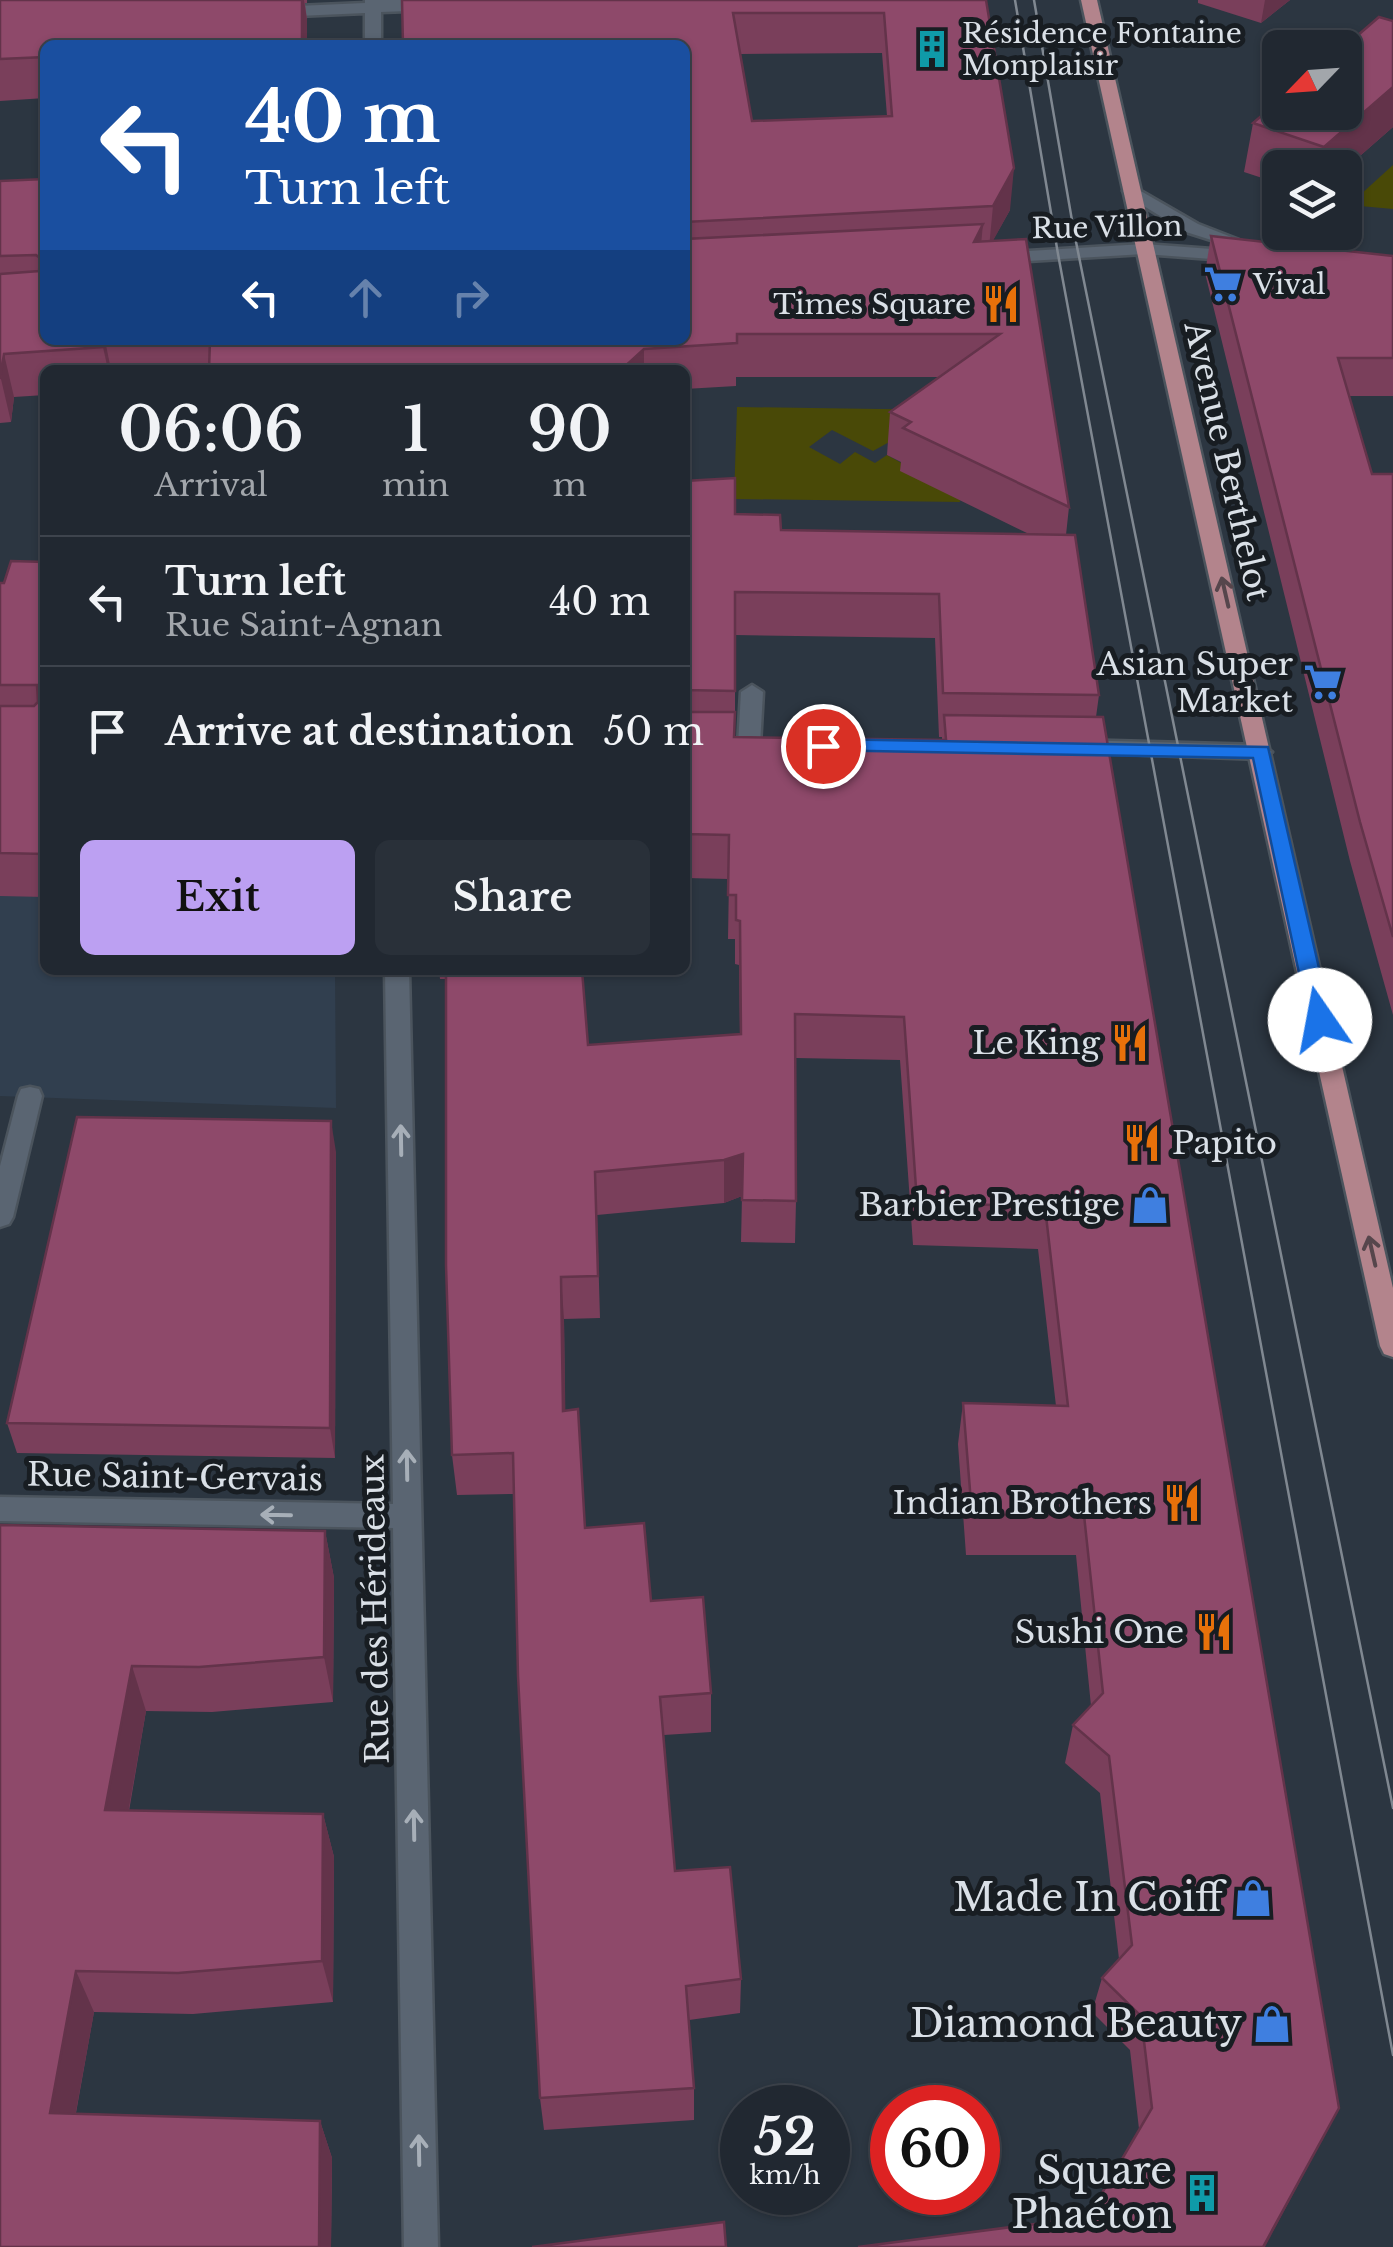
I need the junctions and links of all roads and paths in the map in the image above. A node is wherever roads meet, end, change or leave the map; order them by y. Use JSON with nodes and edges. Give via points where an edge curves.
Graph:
{"nodes":[{"id":1,"x":1089,"y":0,"type":"edge"},
{"id":2,"x":373,"y":4,"type":"edge"},
{"id":3,"x":461,"y":4,"type":"edge"},
{"id":4,"x":259,"y":13,"type":"edge"},
{"id":5,"x":374,"y":40,"type":"edge"},
{"id":6,"x":1132,"y":191,"type":"junction"},
{"id":7,"x":1144,"y":250,"type":"junction"},
{"id":8,"x":981,"y":258,"type":"edge"},
{"id":9,"x":752,"y":692,"type":"dead end"},
{"id":10,"x":750,"y":745,"type":"edge"},
{"id":11,"x":1062,"y":747,"type":"edge"},
{"id":12,"x":1261,"y":752,"type":"junction"},
{"id":13,"x":397,"y":975,"type":"edge"},
{"id":14,"x":30,"y":1096,"type":"dead end"},
{"id":15,"x":0,"y":1217,"type":"edge"},
{"id":16,"x":1393,"y":1346,"type":"edge"},
{"id":17,"x":0,"y":1510,"type":"edge"},
{"id":18,"x":409,"y":1516,"type":"junction"},
{"id":19,"x":421,"y":2247,"type":"edge"}],
"edges":[{"from":1,"to":6,"type":"main road","name":"Avenue Berthelot"},
{"from":2,"to":3,"type":"street"},
{"from":2,"to":4,"type":"street"},
{"from":2,"to":5,"type":"street"},
{"from":6,"to":7,"type":"main road","name":"Avenue Berthelot"},
{"from":6,"to":7,"type":"street","name":"Rue Villon","via":[[1192,228],[1255,253]]},
{"from":7,"to":8,"type":"street","name":"Rue Villon"},
{"from":12,"to":7,"type":"main road","name":"Avenue Berthelot","one_way":true},
{"from":9,"to":10,"type":"street"},
{"from":11,"to":12,"type":"street"},
{"from":16,"to":12,"type":"main road","name":"Avenue Berthelot","one_way":true},
{"from":18,"to":13,"type":"street","name":"Rue des Hérideaux","one_way":true},
{"from":14,"to":15,"type":"street"},
{"from":18,"to":17,"type":"street","name":"Rue Saint-Gervais","one_way":true},
{"from":19,"to":18,"type":"street","name":"Rue des Hérideaux","one_way":true}]}
